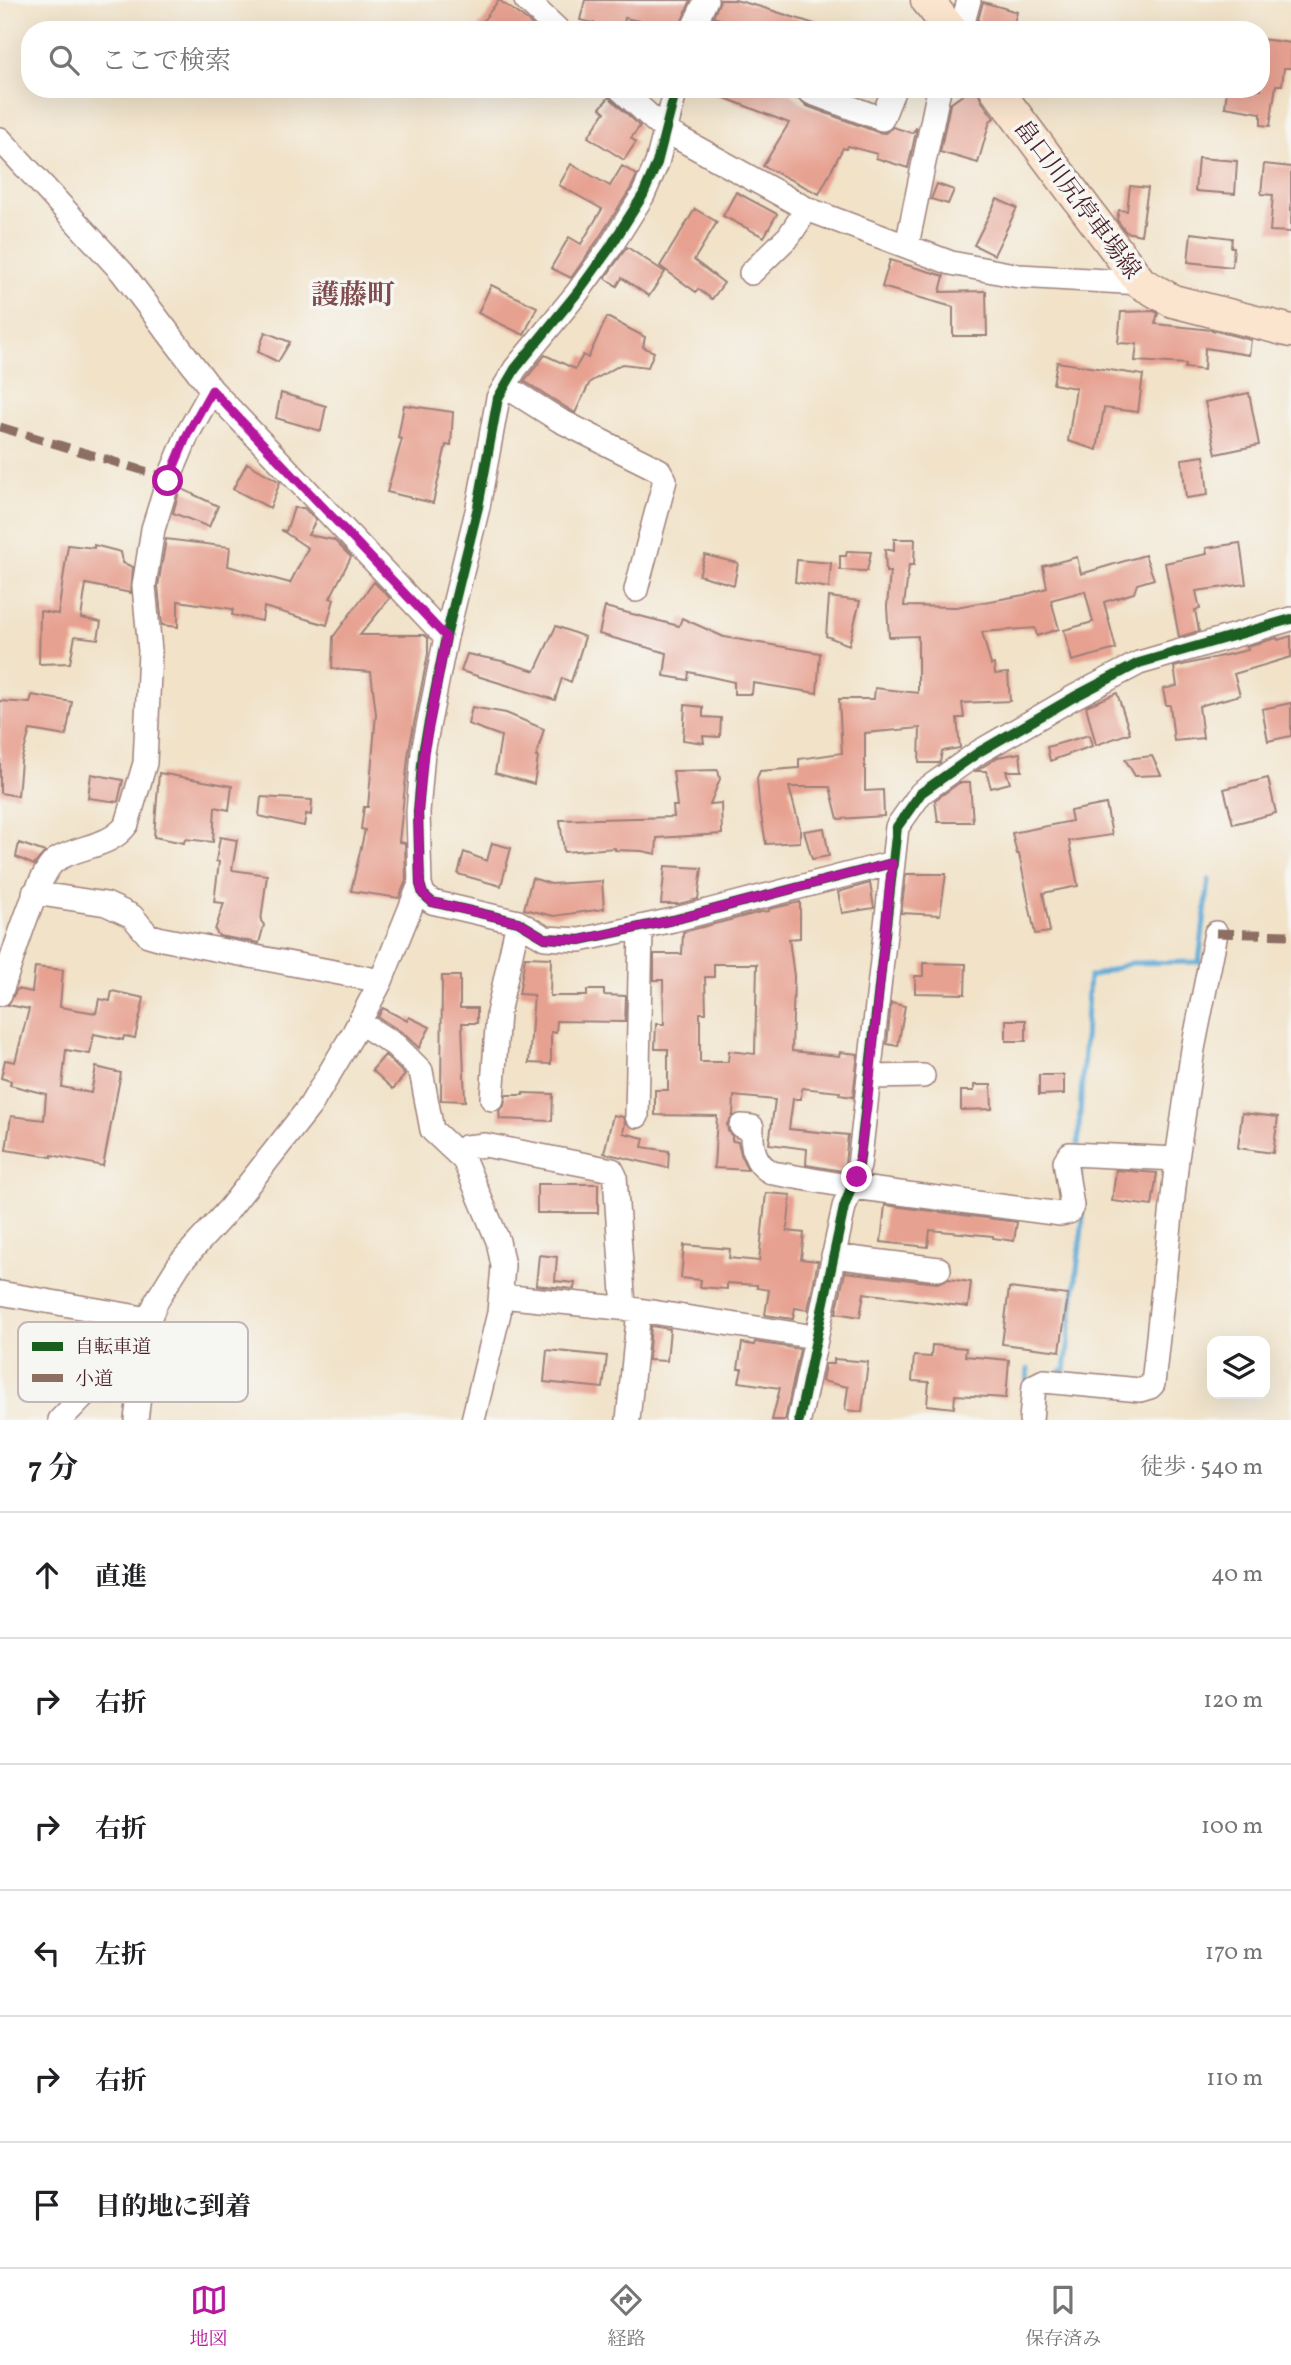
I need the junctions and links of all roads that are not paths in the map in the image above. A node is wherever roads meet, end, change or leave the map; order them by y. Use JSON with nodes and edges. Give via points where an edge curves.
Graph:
{"nodes":[{"id":1,"x":526,"y":0,"type":"edge"},
{"id":2,"x":706,"y":0,"type":"edge"},
{"id":3,"x":927,"y":0,"type":"edge"},
{"id":4,"x":969,"y":0,"type":"edge"},
{"id":5,"x":548,"y":21,"type":"edge"},
{"id":6,"x":696,"y":21,"type":"edge"},
{"id":7,"x":944,"y":21,"type":"edge"},
{"id":8,"x":963,"y":21,"type":"edge"},
{"id":9,"x":630,"y":98,"type":"edge"},
{"id":10,"x":674,"y":98,"type":"edge"},
{"id":11,"x":825,"y":98,"type":"edge"},
{"id":12,"x":890,"y":98,"type":"edge"},
{"id":13,"x":937,"y":98,"type":"edge"},
{"id":14,"x":1003,"y":98,"type":"edge"},
{"id":15,"x":666,"y":131,"type":"junction"},
{"id":16,"x":0,"y":139,"type":"edge"},
{"id":17,"x":807,"y":209,"type":"junction"},
{"id":18,"x":907,"y":246,"type":"junction"},
{"id":19,"x":751,"y":273,"type":"dead end"},
{"id":20,"x":1141,"y":283,"type":"junction"},
{"id":21,"x":1291,"y":331,"type":"edge"},
{"id":22,"x":505,"y":386,"type":"junction"},
{"id":23,"x":212,"y":390,"type":"junction"},
{"id":24,"x":636,"y":590,"type":"dead end"},
{"id":25,"x":1291,"y":619,"type":"edge"},
{"id":26,"x":446,"y":637,"type":"junction"},
{"id":27,"x":892,"y":863,"type":"junction"},
{"id":28,"x":420,"y":884,"type":"junction"},
{"id":29,"x":34,"y":893,"type":"junction"},
{"id":30,"x":518,"y":922,"type":"junction"},
{"id":31,"x":641,"y":928,"type":"junction"},
{"id":32,"x":1216,"y":933,"type":"dead end"},
{"id":33,"x":5,"y":966,"type":"edge"},
{"id":34,"x":381,"y":981,"type":"junction"},
{"id":35,"x":0,"y":994,"type":"edge"},
{"id":36,"x":359,"y":1022,"type":"junction"},
{"id":37,"x":923,"y":1076,"type":"dead end"},
{"id":38,"x":870,"y":1077,"type":"junction"},
{"id":39,"x":492,"y":1100,"type":"dead end"},
{"id":40,"x":638,"y":1116,"type":"dead end"},
{"id":41,"x":740,"y":1126,"type":"dead end"},
{"id":42,"x":458,"y":1153,"type":"junction"},
{"id":43,"x":1177,"y":1159,"type":"junction"},
{"id":44,"x":853,"y":1187,"type":"junction"},
{"id":45,"x":833,"y":1256,"type":"junction"},
{"id":46,"x":939,"y":1269,"type":"dead end"},
{"id":47,"x":0,"y":1293,"type":"edge"},
{"id":48,"x":501,"y":1296,"type":"junction"},
{"id":49,"x":631,"y":1309,"type":"junction"},
{"id":50,"x":149,"y":1319,"type":"junction"},
{"id":51,"x":147,"y":1322,"type":"edge"},
{"id":52,"x":149,"y":1322,"type":"edge"},
{"id":53,"x":815,"y":1337,"type":"junction"},
{"id":54,"x":78,"y":1402,"type":"edge"},
{"id":55,"x":138,"y":1402,"type":"edge"},
{"id":56,"x":60,"y":1420,"type":"edge"},
{"id":57,"x":136,"y":1420,"type":"edge"},
{"id":58,"x":473,"y":1420,"type":"edge"},
{"id":59,"x":628,"y":1420,"type":"edge"},
{"id":60,"x":799,"y":1420,"type":"edge"},
{"id":61,"x":1031,"y":1420,"type":"edge"}],
"edges":[{"from":1,"to":5,"type":"street"},
{"from":2,"to":6,"type":"street"},
{"from":3,"to":7,"type":"main road"},
{"from":4,"to":8,"type":"street"},
{"from":9,"to":15,"type":"street"},
{"from":10,"to":15,"type":"street"},
{"from":11,"to":12,"type":"street","via":[[882,119]]},
{"from":13,"to":18,"type":"street"},
{"from":14,"to":20,"type":"main road","name":"畠口川尻停車場線"},
{"from":15,"to":17,"type":"street"},
{"from":15,"to":22,"type":"street","via":[[643,195],[609,249]]},
{"from":16,"to":23,"type":"street","via":[[122,272]]},
{"from":17,"to":18,"type":"street"},
{"from":17,"to":19,"type":"street","via":[[789,236]]},
{"from":18,"to":20,"type":"street","via":[[951,263],[1019,276]]},
{"from":20,"to":21,"type":"main road","name":"畠口川尻停車場線","via":[[1173,301]]},
{"from":22,"to":24,"type":"street","via":[[664,476]]},
{"from":22,"to":26,"type":"street","via":[[498,398],[478,507]]},
{"from":23,"to":26,"type":"street"},
{"from":23,"to":29,"type":"street","via":[[188,433],[153,529],[144,586],[150,651],[145,763],[127,824],[109,840],[54,861]]},
{"from":25,"to":27,"type":"street","via":[[1139,663],[979,752],[921,793],[897,827]]},
{"from":26,"to":28,"type":"street","via":[[424,752],[418,812]]},
{"from":27,"to":31,"type":"street"},
{"from":27,"to":38,"type":"street"},
{"from":28,"to":30,"type":"street","via":[[432,902]]},
{"from":28,"to":34,"type":"street"},
{"from":29,"to":33,"type":"street"},
{"from":29,"to":34,"type":"street","via":[[106,904],[132,916],[148,935],[162,939]]},
{"from":30,"to":31,"type":"street","via":[[545,938],[562,940]]},
{"from":30,"to":39,"type":"street","via":[[498,1013]]},
{"from":31,"to":40,"type":"street"},
{"from":32,"to":43,"type":"street"},
{"from":33,"to":35,"type":"street"},
{"from":34,"to":36,"type":"street"},
{"from":36,"to":42,"type":"street","via":[[395,1045],[421,1071],[432,1130]]},
{"from":36,"to":50,"type":"street","via":[[310,1106],[167,1280]]},
{"from":37,"to":38,"type":"street"},
{"from":38,"to":44,"type":"street"},
{"from":41,"to":44,"type":"street","via":[[752,1127],[755,1153],[768,1171]]},
{"from":42,"to":48,"type":"street","via":[[498,1241],[503,1266]]},
{"from":42,"to":49,"type":"street","via":[[465,1147],[485,1145],[612,1170]]},
{"from":43,"to":44,"type":"street","via":[[1070,1154],[1065,1161],[1072,1206],[1062,1214]]},
{"from":43,"to":61,"type":"street","via":[[1153,1384],[1140,1390],[1050,1381],[1035,1375]]},
{"from":44,"to":45,"type":"street"},
{"from":45,"to":46,"type":"street"},
{"from":45,"to":53,"type":"street"},
{"from":47,"to":50,"type":"street"},
{"from":48,"to":49,"type":"street"},
{"from":48,"to":58,"type":"street"},
{"from":49,"to":53,"type":"street"},
{"from":49,"to":59,"type":"street"},
{"from":50,"to":51,"type":"street"},
{"from":50,"to":52,"type":"street"},
{"from":53,"to":60,"type":"street"},
{"from":54,"to":56,"type":"street"},
{"from":55,"to":57,"type":"street"}]}
